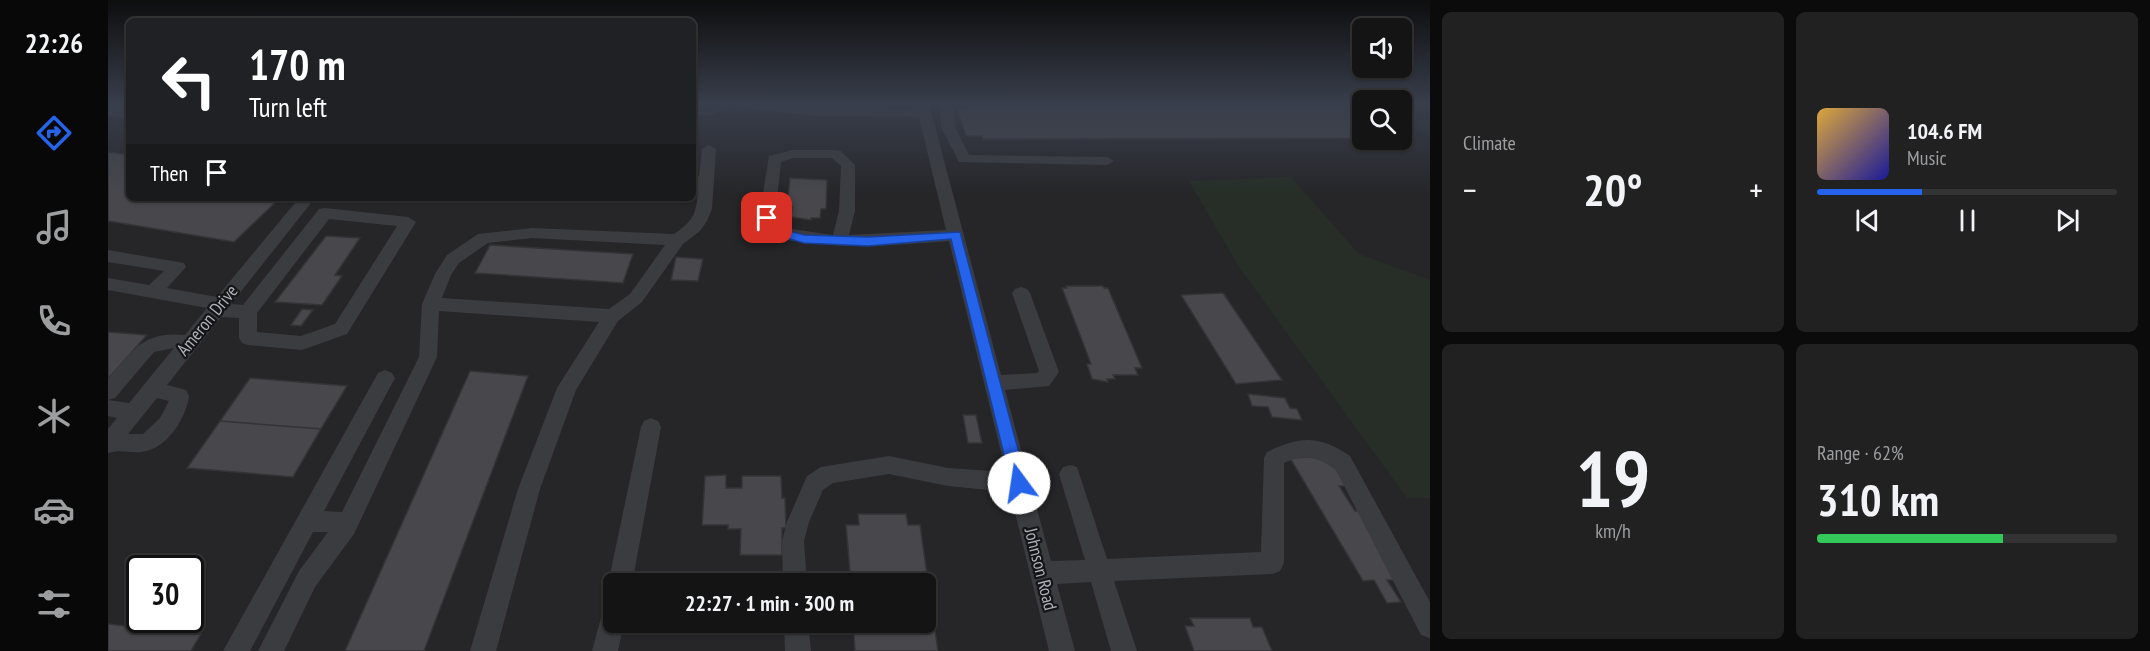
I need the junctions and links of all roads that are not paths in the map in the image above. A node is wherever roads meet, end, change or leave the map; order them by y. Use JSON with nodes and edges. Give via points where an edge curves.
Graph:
{"nodes":[{"id":1,"x":931,"y":134,"type":"edge"},
{"id":2,"x":952,"y":134,"type":"edge"},
{"id":3,"x":709,"y":149,"type":"dead end"},
{"id":4,"x":1107,"y":161,"type":"dead end"},
{"id":5,"x":700,"y":181,"type":"edge"},
{"id":6,"x":305,"y":201,"type":"edge"},
{"id":7,"x":956,"y":235,"type":"junction"},
{"id":8,"x":677,"y":240,"type":"junction"},
{"id":9,"x":840,"y":240,"type":"junction"},
{"id":10,"x":108,"y":256,"type":"edge"},
{"id":11,"x":108,"y":284,"type":"edge"},
{"id":12,"x":153,"y":292,"type":"junction"},
{"id":13,"x":1021,"y":293,"type":"dead end"},
{"id":14,"x":431,"y":304,"type":"junction"},
{"id":15,"x":217,"y":307,"type":"junction"},
{"id":16,"x":248,"y":312,"type":"junction"},
{"id":17,"x":612,"y":316,"type":"junction"},
{"id":18,"x":189,"y":343,"type":"junction"},
{"id":19,"x":385,"y":378,"type":"dead end"},
{"id":20,"x":994,"y":383,"type":"junction"},
{"id":21,"x":152,"y":389,"type":"junction"},
{"id":22,"x":108,"y":392,"type":"edge"},
{"id":23,"x":108,"y":408,"type":"edge"},
{"id":24,"x":133,"y":412,"type":"junction"},
{"id":25,"x":651,"y":427,"type":"dead end"},
{"id":26,"x":110,"y":440,"type":"edge"},
{"id":27,"x":1070,"y":474,"type":"dead end"},
{"id":28,"x":1019,"y":483,"type":"junction"},
{"id":29,"x":307,"y":521,"type":"junction"},
{"id":30,"x":347,"y":523,"type":"junction"},
{"id":31,"x":1100,"y":571,"type":"junction"},
{"id":32,"x":622,"y":573,"type":"edge"},
{"id":33,"x":794,"y":573,"type":"edge"},
{"id":34,"x":1042,"y":573,"type":"junction"},
{"id":35,"x":1430,"y":626,"type":"edge"},
{"id":36,"x":609,"y":633,"type":"edge"},
{"id":37,"x":797,"y":633,"type":"edge"},
{"id":38,"x":237,"y":651,"type":"edge"},
{"id":39,"x":271,"y":651,"type":"edge"},
{"id":40,"x":483,"y":651,"type":"edge"},
{"id":41,"x":605,"y":651,"type":"edge"},
{"id":42,"x":798,"y":651,"type":"edge"},
{"id":43,"x":1062,"y":651,"type":"edge"},
{"id":44,"x":1124,"y":651,"type":"edge"}],
"edges":[{"from":1,"to":7,"type":"street","name":"Johnson Road"},
{"from":2,"to":4,"type":"street","via":[[964,159]]},
{"from":3,"to":5,"type":"street"},
{"from":5,"to":8,"type":"street","via":[[704,214],[697,227]]},
{"from":6,"to":15,"type":"street","name":"Ameron Drive"},
{"from":7,"to":9,"type":"street"},
{"from":7,"to":20,"type":"street","name":"Johnson Road"},
{"from":8,"to":14,"type":"street","via":[[532,233],[484,238],[453,259]]},
{"from":8,"to":17,"type":"street","via":[[636,298]]},
{"from":9,"to":9,"type":"street","via":[[804,239],[772,231],[767,218],[774,159],[793,154],[836,154],[848,165],[848,211]]},
{"from":10,"to":12,"type":"street","via":[[178,267]]},
{"from":11,"to":12,"type":"street"},
{"from":12,"to":15,"type":"street"},
{"from":13,"to":20,"type":"street","via":[[1049,372],[1042,381]]},
{"from":14,"to":17,"type":"street"},
{"from":14,"to":30,"type":"street","via":[[428,357]]},
{"from":15,"to":16,"type":"street"},
{"from":15,"to":18,"type":"street","name":"Ameron Drive"},
{"from":16,"to":16,"type":"street","via":[[325,213],[408,222],[341,328],[302,343],[248,338]]},
{"from":17,"to":40,"type":"street","via":[[567,388],[529,489]]},
{"from":18,"to":21,"type":"street","name":"Ameron Drive"},
{"from":18,"to":22,"type":"street","via":[[167,340],[147,347]]},
{"from":19,"to":29,"type":"street"},
{"from":20,"to":28,"type":"street","name":"Johnson Road"},
{"from":21,"to":24,"type":"street","name":"Ameron Drive"},
{"from":21,"to":26,"type":"street","via":[[179,396],[179,404],[158,435],[146,443]]},
{"from":23,"to":24,"type":"street"},
{"from":24,"to":26,"type":"street","name":"Ameron Drive"},
{"from":25,"to":32,"type":"street"},
{"from":27,"to":31,"type":"street"},
{"from":28,"to":33,"type":"street","via":[[948,477],[889,465],[828,474],[815,483],[798,522],[793,541]]},
{"from":28,"to":34,"type":"street","name":"Johnson Road"},
{"from":29,"to":30,"type":"street"},
{"from":29,"to":38,"type":"street"},
{"from":30,"to":39,"type":"street","via":[[307,579]]},
{"from":31,"to":34,"type":"street"},
{"from":31,"to":35,"type":"street","via":[[1272,563],[1274,458],[1295,448],[1314,448],[1342,463]]},
{"from":31,"to":44,"type":"street"},
{"from":34,"to":43,"type":"street","name":"Johnson Road"},
{"from":36,"to":41,"type":"street"},
{"from":37,"to":42,"type":"street"}]}
